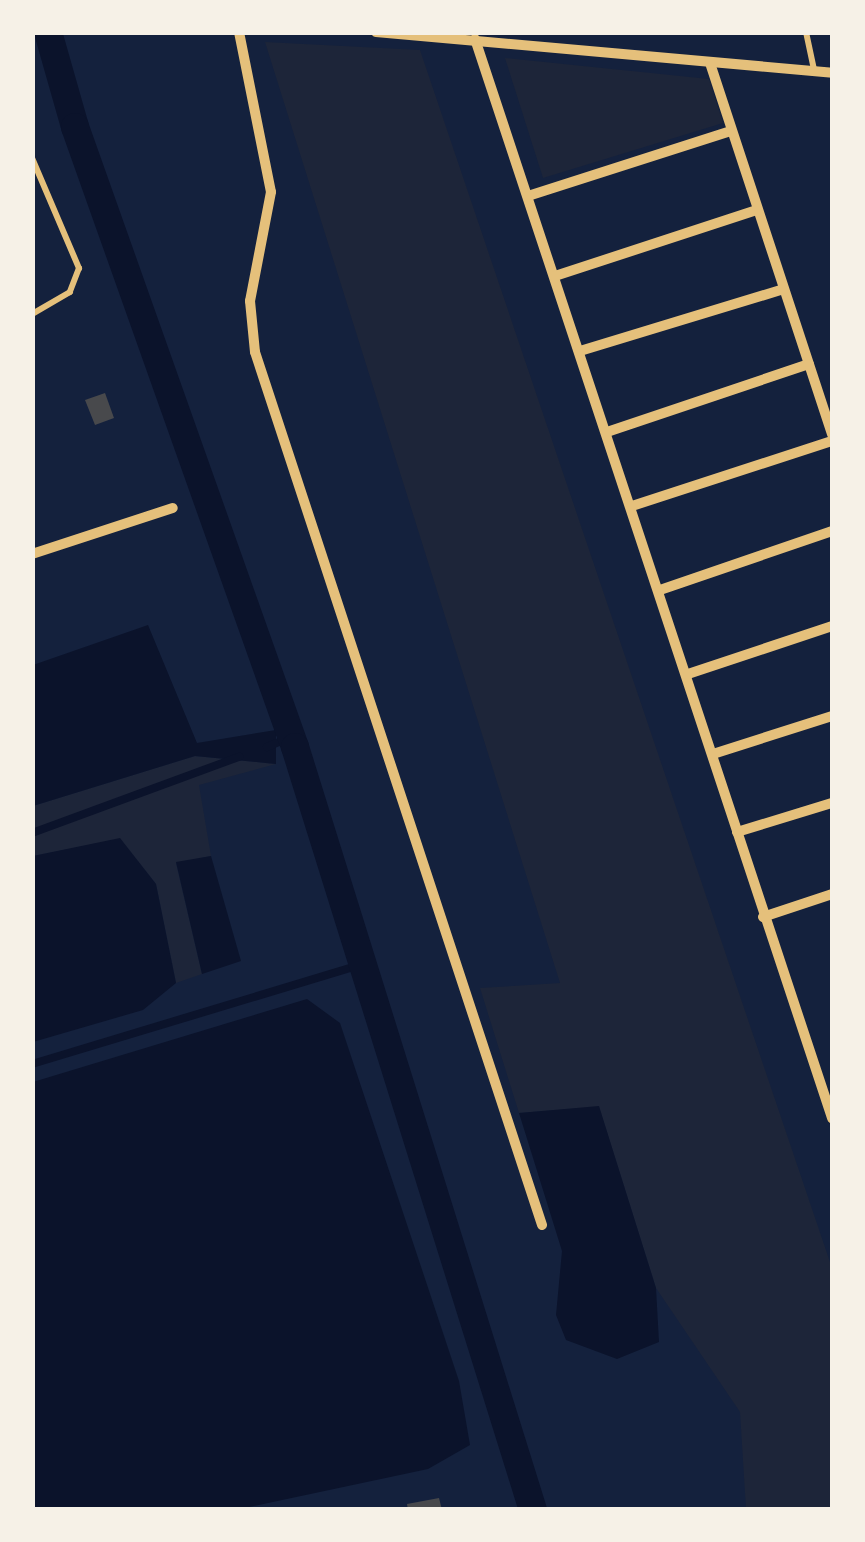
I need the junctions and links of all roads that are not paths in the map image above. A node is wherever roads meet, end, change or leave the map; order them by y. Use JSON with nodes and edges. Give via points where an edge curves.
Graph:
{"nodes":[{"id":1,"x":239,"y":32,"type":"edge"},
{"id":2,"x":376,"y":32,"type":"edge"},
{"id":3,"x":806,"y":32,"type":"edge"},
{"id":4,"x":475,"y":39,"type":"junction"},
{"id":5,"x":710,"y":62,"type":"junction"},
{"id":6,"x":814,"y":72,"type":"junction"},
{"id":7,"x":832,"y":73,"type":"edge"},
{"id":8,"x":731,"y":130,"type":"junction"},
{"id":9,"x":32,"y":158,"type":"edge"},
{"id":10,"x":528,"y":196,"type":"junction"},
{"id":11,"x":757,"y":210,"type":"junction"},
{"id":12,"x":555,"y":276,"type":"junction"},
{"id":13,"x":784,"y":290,"type":"junction"},
{"id":14,"x":32,"y":314,"type":"edge"},
{"id":15,"x":580,"y":351,"type":"junction"},
{"id":16,"x":809,"y":364,"type":"junction"},
{"id":17,"x":607,"y":432,"type":"junction"},
{"id":18,"x":832,"y":438,"type":"edge"},
{"id":19,"x":632,"y":506,"type":"junction"},
{"id":20,"x":173,"y":508,"type":"dead end"},
{"id":21,"x":832,"y":531,"type":"edge"},
{"id":22,"x":32,"y":554,"type":"edge"},
{"id":23,"x":660,"y":590,"type":"junction"},
{"id":24,"x":832,"y":626,"type":"edge"},
{"id":25,"x":688,"y":674,"type":"junction"},
{"id":26,"x":832,"y":716,"type":"edge"},
{"id":27,"x":712,"y":754,"type":"junction"},
{"id":28,"x":832,"y":803,"type":"edge"},
{"id":29,"x":737,"y":832,"type":"junction"},
{"id":30,"x":832,"y":894,"type":"edge"},
{"id":31,"x":763,"y":917,"type":"junction"},
{"id":32,"x":832,"y":1118,"type":"edge"},
{"id":33,"x":542,"y":1225,"type":"dead end"}],
"edges":[{"from":1,"to":33,"type":"street","via":[[271,192],[250,301],[256,352]]},
{"from":2,"to":4,"type":"street"},
{"from":3,"to":6,"type":"lane"},
{"from":4,"to":5,"type":"street"},
{"from":4,"to":10,"type":"street"},
{"from":5,"to":6,"type":"street"},
{"from":5,"to":8,"type":"street"},
{"from":6,"to":7,"type":"street"},
{"from":8,"to":10,"type":"street"},
{"from":8,"to":11,"type":"street"},
{"from":9,"to":14,"type":"lane","via":[[79,268],[70,292]]},
{"from":10,"to":12,"type":"street"},
{"from":11,"to":12,"type":"street"},
{"from":11,"to":13,"type":"street"},
{"from":12,"to":15,"type":"street"},
{"from":13,"to":15,"type":"street"},
{"from":13,"to":16,"type":"street"},
{"from":15,"to":17,"type":"street"},
{"from":16,"to":17,"type":"street"},
{"from":16,"to":18,"type":"street"},
{"from":17,"to":19,"type":"street"},
{"from":18,"to":19,"type":"street"},
{"from":19,"to":23,"type":"street"},
{"from":20,"to":22,"type":"street"},
{"from":21,"to":23,"type":"street"},
{"from":23,"to":25,"type":"street"},
{"from":24,"to":25,"type":"street"},
{"from":25,"to":27,"type":"street"},
{"from":26,"to":27,"type":"street"},
{"from":27,"to":29,"type":"street"},
{"from":28,"to":29,"type":"street"},
{"from":29,"to":31,"type":"street"},
{"from":30,"to":31,"type":"street"},
{"from":31,"to":32,"type":"street"}]}
